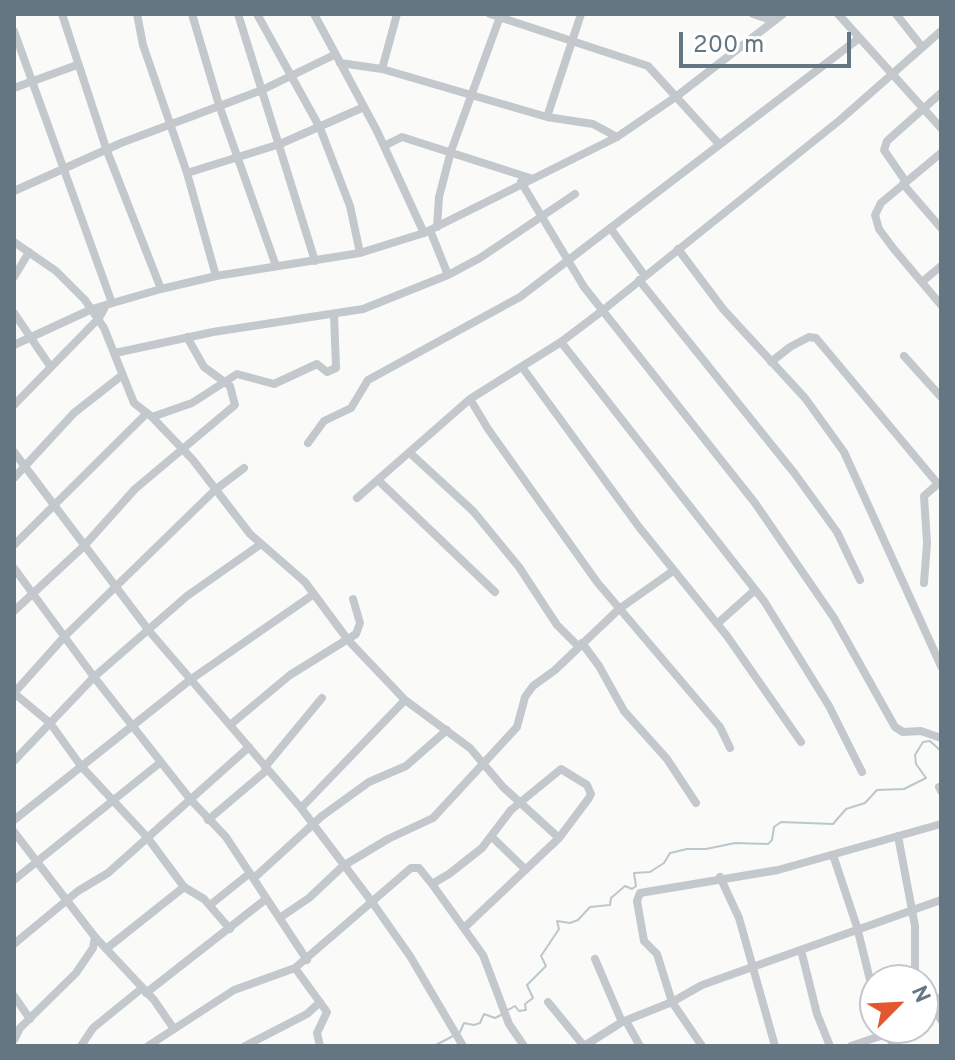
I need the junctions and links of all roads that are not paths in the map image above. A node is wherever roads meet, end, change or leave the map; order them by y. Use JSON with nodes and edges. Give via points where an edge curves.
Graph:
{"nodes":[{"id":1,"x":62,"y":14,"type":"edge"},
{"id":2,"x":137,"y":14,"type":"edge"},
{"id":3,"x":192,"y":14,"type":"edge"},
{"id":4,"x":238,"y":14,"type":"edge"},
{"id":5,"x":257,"y":14,"type":"edge"},
{"id":6,"x":314,"y":14,"type":"edge"},
{"id":7,"x":397,"y":14,"type":"edge"},
{"id":8,"x":490,"y":14,"type":"edge"},
{"id":9,"x":581,"y":14,"type":"edge"},
{"id":10,"x":753,"y":14,"type":"edge"},
{"id":11,"x":783,"y":14,"type":"edge"},
{"id":12,"x":838,"y":14,"type":"edge"},
{"id":13,"x":896,"y":14,"type":"edge"},
{"id":14,"x":501,"y":15,"type":"edge"},
{"id":15,"x":774,"y":21,"type":"junction"},
{"id":16,"x":14,"y":31,"type":"edge"},
{"id":17,"x":941,"y":31,"type":"edge"},
{"id":18,"x":858,"y":39,"type":"junction"},
{"id":19,"x":571,"y":44,"type":"junction"},
{"id":20,"x":922,"y":47,"type":"junction"},
{"id":21,"x":337,"y":59,"type":"junction"},
{"id":22,"x":77,"y":65,"type":"junction"},
{"id":23,"x":365,"y":68,"type":"junction"},
{"id":24,"x":382,"y":69,"type":"junction"},
{"id":25,"x":892,"y":75,"type":"junction"},
{"id":26,"x":294,"y":76,"type":"junction"},
{"id":27,"x":31,"y":81,"type":"junction"},
{"id":28,"x":352,"y":81,"type":"junction"},
{"id":29,"x":14,"y":88,"type":"edge"},
{"id":30,"x":262,"y":90,"type":"junction"},
{"id":31,"x":941,"y":93,"type":"edge"},
{"id":32,"x":471,"y":95,"type":"junction"},
{"id":33,"x":677,"y":96,"type":"junction"},
{"id":34,"x":219,"y":105,"type":"junction"},
{"id":35,"x":364,"y":107,"type":"junction"},
{"id":36,"x":923,"y":109,"type":"junction"},
{"id":37,"x":547,"y":117,"type":"junction"},
{"id":38,"x":170,"y":126,"type":"junction"},
{"id":39,"x":320,"y":128,"type":"junction"},
{"id":40,"x":941,"y":128,"type":"edge"},
{"id":41,"x":617,"y":137,"type":"junction"},
{"id":42,"x":280,"y":144,"type":"junction"},
{"id":43,"x":719,"y":144,"type":"junction"},
{"id":44,"x":384,"y":146,"type":"junction"},
{"id":45,"x":107,"y":151,"type":"junction"},
{"id":46,"x":451,"y":151,"type":"junction"},
{"id":47,"x":941,"y":153,"type":"edge"},
{"id":48,"x":237,"y":156,"type":"junction"},
{"id":49,"x":62,"y":171,"type":"junction"},
{"id":50,"x":187,"y":173,"type":"junction"},
{"id":51,"x":525,"y":180,"type":"junction"},
{"id":52,"x":904,"y":183,"type":"junction"},
{"id":53,"x":14,"y":191,"type":"edge"},
{"id":54,"x":575,"y":194,"type":"dead end"},
{"id":55,"x":541,"y":218,"type":"junction"},
{"id":56,"x":941,"y":228,"type":"edge"},
{"id":57,"x":611,"y":229,"type":"junction"},
{"id":58,"x":430,"y":230,"type":"junction"},
{"id":59,"x":14,"y":242,"type":"edge"},
{"id":60,"x":678,"y":249,"type":"junction"},
{"id":61,"x":29,"y":252,"type":"junction"},
{"id":62,"x":360,"y":253,"type":"junction"},
{"id":63,"x":567,"y":260,"type":"junction"},
{"id":64,"x":315,"y":261,"type":"junction"},
{"id":65,"x":276,"y":266,"type":"junction"},
{"id":66,"x":941,"y":266,"type":"edge"},
{"id":67,"x":448,"y":275,"type":"junction"},
{"id":68,"x":216,"y":276,"type":"junction"},
{"id":69,"x":14,"y":277,"type":"edge"},
{"id":70,"x":642,"y":278,"type":"junction"},
{"id":71,"x":922,"y":282,"type":"junction"},
{"id":72,"x":161,"y":289,"type":"junction"},
{"id":73,"x":109,"y":304,"type":"junction"},
{"id":74,"x":941,"y":305,"type":"edge"},
{"id":75,"x":92,"y":309,"type":"junction"},
{"id":76,"x":602,"y":311,"type":"junction"},
{"id":77,"x":14,"y":313,"type":"edge"},
{"id":78,"x":334,"y":314,"type":"junction"},
{"id":79,"x":99,"y":318,"type":"junction"},
{"id":80,"x":34,"y":337,"type":"junction"},
{"id":81,"x":187,"y":337,"type":"junction"},
{"id":82,"x":561,"y":342,"type":"junction"},
{"id":83,"x":14,"y":345,"type":"edge"},
{"id":84,"x":115,"y":353,"type":"junction"},
{"id":85,"x":904,"y":356,"type":"dead end"},
{"id":86,"x":771,"y":362,"type":"junction"},
{"id":87,"x":50,"y":366,"type":"junction"},
{"id":88,"x":522,"y":367,"type":"junction"},
{"id":89,"x":121,"y":376,"type":"junction"},
{"id":90,"x":224,"y":381,"type":"junction"},
{"id":91,"x":941,"y":397,"type":"edge"},
{"id":92,"x":470,"y":399,"type":"junction"},
{"id":93,"x":14,"y":405,"type":"edge"},
{"id":94,"x":149,"y":416,"type":"junction"},
{"id":95,"x":308,"y":443,"type":"dead end"},
{"id":96,"x":181,"y":450,"type":"junction"},
{"id":97,"x":14,"y":452,"type":"edge"},
{"id":98,"x":410,"y":453,"type":"junction"},
{"id":99,"x":25,"y":468,"type":"junction"},
{"id":100,"x":244,"y":468,"type":"dead end"},
{"id":101,"x":14,"y":478,"type":"edge"},
{"id":102,"x":378,"y":480,"type":"junction"},
{"id":103,"x":940,"y":483,"type":"edge"},
{"id":104,"x":215,"y":490,"type":"junction"},
{"id":105,"x":357,"y":498,"type":"dead end"},
{"id":106,"x":54,"y":506,"type":"junction"},
{"id":107,"x":261,"y":544,"type":"junction"},
{"id":108,"x":14,"y":545,"type":"edge"},
{"id":109,"x":84,"y":546,"type":"junction"},
{"id":110,"x":14,"y":568,"type":"edge"},
{"id":111,"x":673,"y":571,"type":"junction"},
{"id":112,"x":860,"y":580,"type":"dead end"},
{"id":113,"x":924,"y":583,"type":"dead end"},
{"id":114,"x":117,"y":586,"type":"junction"},
{"id":115,"x":755,"y":590,"type":"junction"},
{"id":116,"x":495,"y":592,"type":"dead end"},
{"id":117,"x":33,"y":593,"type":"junction"},
{"id":118,"x":314,"y":594,"type":"junction"},
{"id":119,"x":353,"y":599,"type":"dead end"},
{"id":120,"x":619,"y":609,"type":"junction"},
{"id":121,"x":14,"y":611,"type":"edge"},
{"id":122,"x":717,"y":624,"type":"junction"},
{"id":123,"x":150,"y":632,"type":"junction"},
{"id":124,"x":65,"y":636,"type":"junction"},
{"id":125,"x":348,"y":640,"type":"junction"},
{"id":126,"x":580,"y":645,"type":"junction"},
{"id":127,"x":941,"y":666,"type":"edge"},
{"id":128,"x":94,"y":677,"type":"junction"},
{"id":129,"x":190,"y":680,"type":"junction"},
{"id":130,"x":15,"y":690,"type":"edge"},
{"id":131,"x":322,"y":698,"type":"dead end"},
{"id":132,"x":405,"y":700,"type":"junction"},
{"id":133,"x":50,"y":723,"type":"junction"},
{"id":134,"x":230,"y":725,"type":"junction"},
{"id":135,"x":133,"y":726,"type":"junction"},
{"id":136,"x":447,"y":730,"type":"junction"},
{"id":137,"x":941,"y":738,"type":"edge"},
{"id":138,"x":801,"y":742,"type":"dead end"},
{"id":139,"x":249,"y":747,"type":"junction"},
{"id":140,"x":730,"y":748,"type":"dead end"},
{"id":141,"x":14,"y":761,"type":"edge"},
{"id":142,"x":483,"y":761,"type":"junction"},
{"id":143,"x":161,"y":762,"type":"junction"},
{"id":144,"x":81,"y":766,"type":"junction"},
{"id":145,"x":266,"y":768,"type":"junction"},
{"id":146,"x":862,"y":772,"type":"dead end"},
{"id":147,"x":190,"y":799,"type":"junction"},
{"id":148,"x":114,"y":802,"type":"junction"},
{"id":149,"x":519,"y":802,"type":"junction"},
{"id":150,"x":696,"y":803,"type":"dead end"},
{"id":151,"x":301,"y":808,"type":"junction"},
{"id":152,"x":14,"y":820,"type":"edge"},
{"id":153,"x":208,"y":820,"type":"junction"},
{"id":154,"x":941,"y":824,"type":"edge"},
{"id":155,"x":312,"y":825,"type":"junction"},
{"id":156,"x":14,"y":832,"type":"edge"},
{"id":157,"x":898,"y":836,"type":"junction"},
{"id":158,"x":147,"y":837,"type":"junction"},
{"id":159,"x":492,"y":837,"type":"junction"},
{"id":160,"x":559,"y":838,"type":"junction"},
{"id":161,"x":833,"y":855,"type":"junction"},
{"id":162,"x":34,"y":861,"type":"junction"},
{"id":163,"x":343,"y":866,"type":"junction"},
{"id":164,"x":525,"y":869,"type":"junction"},
{"id":165,"x":252,"y":875,"type":"junction"},
{"id":166,"x":720,"y":877,"type":"junction"},
{"id":167,"x":14,"y":880,"type":"edge"},
{"id":168,"x":432,"y":884,"type":"junction"},
{"id":169,"x":184,"y":887,"type":"junction"},
{"id":170,"x":266,"y":899,"type":"junction"},
{"id":171,"x":67,"y":900,"type":"junction"},
{"id":172,"x":941,"y":900,"type":"edge"},
{"id":173,"x":372,"y":902,"type":"junction"},
{"id":174,"x":210,"y":905,"type":"junction"},
{"id":175,"x":910,"y":909,"type":"junction"},
{"id":176,"x":281,"y":917,"type":"junction"},
{"id":177,"x":857,"y":927,"type":"junction"},
{"id":178,"x":464,"y":928,"type":"junction"},
{"id":179,"x":230,"y":929,"type":"junction"},
{"id":180,"x":95,"y":937,"type":"junction"},
{"id":181,"x":14,"y":944,"type":"edge"},
{"id":182,"x":106,"y":949,"type":"junction"},
{"id":183,"x":801,"y":950,"type":"junction"},
{"id":184,"x":595,"y":959,"type":"dead end"},
{"id":185,"x":307,"y":960,"type":"junction"},
{"id":186,"x":866,"y":964,"type":"edge"},
{"id":187,"x":915,"y":964,"type":"edge"},
{"id":188,"x":295,"y":968,"type":"junction"},
{"id":189,"x":751,"y":968,"type":"junction"},
{"id":190,"x":144,"y":991,"type":"junction"},
{"id":191,"x":14,"y":996,"type":"edge"},
{"id":192,"x":320,"y":1002,"type":"junction"},
{"id":193,"x":548,"y":1002,"type":"dead end"},
{"id":194,"x":672,"y":1002,"type":"junction"},
{"id":195,"x":30,"y":1019,"type":"junction"},
{"id":196,"x":624,"y":1022,"type":"junction"},
{"id":197,"x":174,"y":1029,"type":"junction"},
{"id":198,"x":14,"y":1040,"type":"edge"},
{"id":199,"x":81,"y":1046,"type":"edge"},
{"id":200,"x":148,"y":1046,"type":"edge"},
{"id":201,"x":245,"y":1046,"type":"edge"},
{"id":202,"x":320,"y":1046,"type":"edge"},
{"id":203,"x":463,"y":1046,"type":"edge"},
{"id":204,"x":524,"y":1046,"type":"edge"},
{"id":205,"x":584,"y":1046,"type":"edge"},
{"id":206,"x":640,"y":1046,"type":"edge"},
{"id":207,"x":702,"y":1046,"type":"edge"},
{"id":208,"x":775,"y":1046,"type":"edge"},
{"id":209,"x":830,"y":1046,"type":"edge"}],
"edges":[{"from":1,"to":22,"type":"street"},
{"from":2,"to":38,"type":"street"},
{"from":3,"to":34,"type":"street"},
{"from":4,"to":30,"type":"street"},
{"from":5,"to":26,"type":"street"},
{"from":6,"to":21,"type":"street"},
{"from":7,"to":24,"type":"street"},
{"from":8,"to":14,"type":"street"},
{"from":9,"to":19,"type":"street"},
{"from":10,"to":15,"type":"street"},
{"from":11,"to":15,"type":"street"},
{"from":12,"to":18,"type":"street"},
{"from":13,"to":20,"type":"street"},
{"from":14,"to":19,"type":"street"},
{"from":14,"to":32,"type":"street"},
{"from":15,"to":33,"type":"street"},
{"from":16,"to":27,"type":"street"},
{"from":17,"to":20,"type":"street"},
{"from":18,"to":25,"type":"street"},
{"from":18,"to":43,"type":"street"},
{"from":19,"to":33,"type":"street","via":[[648,66]]},
{"from":19,"to":37,"type":"street"},
{"from":20,"to":25,"type":"street"},
{"from":21,"to":23,"type":"street"},
{"from":21,"to":26,"type":"street"},
{"from":21,"to":28,"type":"street"},
{"from":22,"to":27,"type":"street"},
{"from":22,"to":45,"type":"street"},
{"from":23,"to":24,"type":"street"},
{"from":23,"to":28,"type":"street"},
{"from":24,"to":32,"type":"street"},
{"from":25,"to":36,"type":"street"},
{"from":25,"to":60,"type":"street"},
{"from":26,"to":30,"type":"street"},
{"from":26,"to":39,"type":"street"},
{"from":27,"to":29,"type":"street"},
{"from":27,"to":49,"type":"street"},
{"from":28,"to":35,"type":"street"},
{"from":30,"to":34,"type":"street"},
{"from":30,"to":42,"type":"street"},
{"from":31,"to":36,"type":"street"},
{"from":32,"to":37,"type":"street"},
{"from":32,"to":46,"type":"street"},
{"from":33,"to":41,"type":"street"},
{"from":33,"to":43,"type":"street"},
{"from":34,"to":38,"type":"street"},
{"from":34,"to":48,"type":"street"},
{"from":35,"to":39,"type":"street"},
{"from":35,"to":44,"type":"street"},
{"from":36,"to":40,"type":"street"},
{"from":36,"to":52,"type":"street","via":[[887,141],[884,150]]},
{"from":37,"to":41,"type":"street","via":[[593,124]]},
{"from":38,"to":45,"type":"street"},
{"from":38,"to":50,"type":"street"},
{"from":39,"to":42,"type":"street"},
{"from":39,"to":62,"type":"street","via":[[350,206]]},
{"from":41,"to":51,"type":"street"},
{"from":42,"to":48,"type":"street"},
{"from":42,"to":64,"type":"street"},
{"from":43,"to":57,"type":"street"},
{"from":44,"to":46,"type":"street","via":[[402,137]]},
{"from":44,"to":58,"type":"street"},
{"from":45,"to":49,"type":"street"},
{"from":45,"to":72,"type":"street"},
{"from":46,"to":51,"type":"street"},
{"from":46,"to":58,"type":"street"},
{"from":47,"to":52,"type":"street"},
{"from":48,"to":50,"type":"street"},
{"from":48,"to":65,"type":"street"},
{"from":49,"to":53,"type":"street"},
{"from":49,"to":73,"type":"street"},
{"from":50,"to":68,"type":"street"},
{"from":51,"to":55,"type":"street"},
{"from":51,"to":58,"type":"street"},
{"from":52,"to":56,"type":"street"},
{"from":52,"to":71,"type":"street","via":[[875,215],[879,229]]},
{"from":54,"to":55,"type":"street"},
{"from":55,"to":63,"type":"street"},
{"from":55,"to":67,"type":"street"},
{"from":57,"to":63,"type":"street"},
{"from":57,"to":70,"type":"street"},
{"from":58,"to":62,"type":"street"},
{"from":58,"to":67,"type":"street"},
{"from":59,"to":61,"type":"street"},
{"from":60,"to":70,"type":"street"},
{"from":60,"to":86,"type":"street"},
{"from":61,"to":69,"type":"street"},
{"from":61,"to":75,"type":"street","via":[[75,288]]},
{"from":62,"to":64,"type":"street"},
{"from":63,"to":76,"type":"street"},
{"from":63,"to":95,"type":"street","via":[[490,316],[384,368],[368,380],[351,408],[324,421]]},
{"from":64,"to":65,"type":"street"},
{"from":65,"to":68,"type":"street"},
{"from":66,"to":71,"type":"street"},
{"from":67,"to":78,"type":"street","via":[[363,309]]},
{"from":68,"to":72,"type":"street"},
{"from":70,"to":76,"type":"street"},
{"from":70,"to":112,"type":"street","via":[[837,532]]},
{"from":71,"to":74,"type":"street"},
{"from":72,"to":73,"type":"street"},
{"from":73,"to":75,"type":"street"},
{"from":73,"to":79,"type":"street"},
{"from":75,"to":79,"type":"street"},
{"from":75,"to":80,"type":"street"},
{"from":76,"to":82,"type":"street"},
{"from":76,"to":137,"type":"street","via":[[761,513],[834,618],[895,727]]},
{"from":77,"to":80,"type":"street"},
{"from":78,"to":81,"type":"street"},
{"from":78,"to":90,"type":"street","via":[[336,368],[327,372],[317,364],[274,384],[244,373]]},
{"from":79,"to":84,"type":"street"},
{"from":79,"to":87,"type":"street"},
{"from":80,"to":83,"type":"street"},
{"from":80,"to":87,"type":"street"},
{"from":81,"to":84,"type":"street"},
{"from":81,"to":90,"type":"street","via":[[204,367]]},
{"from":82,"to":88,"type":"street"},
{"from":82,"to":115,"type":"street"},
{"from":84,"to":89,"type":"street"},
{"from":85,"to":91,"type":"street"},
{"from":86,"to":103,"type":"street","via":[[790,347],[816,338]]},
{"from":86,"to":127,"type":"street","via":[[844,452]]},
{"from":87,"to":93,"type":"street"},
{"from":88,"to":92,"type":"street"},
{"from":88,"to":111,"type":"street"},
{"from":89,"to":94,"type":"street","via":[[128,393]]},
{"from":89,"to":99,"type":"street","via":[[74,413]]},
{"from":90,"to":94,"type":"street","via":[[192,403]]},
{"from":90,"to":96,"type":"street","via":[[235,395],[235,405]]},
{"from":92,"to":98,"type":"street"},
{"from":92,"to":120,"type":"street"},
{"from":94,"to":96,"type":"street"},
{"from":94,"to":106,"type":"street"},
{"from":96,"to":104,"type":"street"},
{"from":96,"to":109,"type":"street","via":[[135,489]]},
{"from":97,"to":99,"type":"street"},
{"from":98,"to":102,"type":"street"},
{"from":98,"to":126,"type":"street","via":[[473,511],[557,625]]},
{"from":99,"to":101,"type":"street"},
{"from":99,"to":106,"type":"street"},
{"from":100,"to":104,"type":"street"},
{"from":102,"to":105,"type":"street"},
{"from":102,"to":116,"type":"street"},
{"from":103,"to":113,"type":"street","via":[[924,496]]},
{"from":104,"to":107,"type":"street"},
{"from":104,"to":114,"type":"street"},
{"from":106,"to":108,"type":"street"},
{"from":106,"to":109,"type":"street"},
{"from":107,"to":118,"type":"street"},
{"from":107,"to":123,"type":"street","via":[[187,596]]},
{"from":109,"to":114,"type":"street"},
{"from":109,"to":117,"type":"street"},
{"from":110,"to":117,"type":"street"},
{"from":111,"to":120,"type":"street"},
{"from":111,"to":122,"type":"street"},
{"from":114,"to":123,"type":"street"},
{"from":114,"to":124,"type":"street"},
{"from":115,"to":122,"type":"street"},
{"from":115,"to":146,"type":"street","via":[[815,682]]},
{"from":117,"to":121,"type":"street"},
{"from":117,"to":124,"type":"street"},
{"from":118,"to":125,"type":"street"},
{"from":118,"to":129,"type":"street"},
{"from":119,"to":125,"type":"street","via":[[360,623]]},
{"from":120,"to":126,"type":"street"},
{"from":120,"to":140,"type":"street","via":[[720,727]]},
{"from":122,"to":138,"type":"street"},
{"from":123,"to":128,"type":"street"},
{"from":123,"to":129,"type":"street"},
{"from":124,"to":128,"type":"street"},
{"from":124,"to":130,"type":"street"},
{"from":125,"to":132,"type":"street"},
{"from":125,"to":134,"type":"street","via":[[290,675]]},
{"from":126,"to":142,"type":"street","via":[[533,686],[517,727]]},
{"from":126,"to":150,"type":"street"},
{"from":128,"to":133,"type":"street"},
{"from":128,"to":135,"type":"street"},
{"from":129,"to":134,"type":"street"},
{"from":129,"to":135,"type":"street"},
{"from":130,"to":133,"type":"street"},
{"from":131,"to":145,"type":"street"},
{"from":132,"to":136,"type":"street"},
{"from":132,"to":151,"type":"street"},
{"from":133,"to":141,"type":"street"},
{"from":133,"to":144,"type":"street"},
{"from":134,"to":139,"type":"street"},
{"from":135,"to":143,"type":"street"},
{"from":135,"to":144,"type":"street"},
{"from":136,"to":142,"type":"street"},
{"from":136,"to":155,"type":"street","via":[[406,766],[369,782]]},
{"from":139,"to":145,"type":"street"},
{"from":139,"to":147,"type":"street"},
{"from":142,"to":149,"type":"street"},
{"from":142,"to":163,"type":"street","via":[[433,818]]},
{"from":143,"to":147,"type":"street"},
{"from":143,"to":148,"type":"street"},
{"from":144,"to":148,"type":"street"},
{"from":144,"to":152,"type":"street"},
{"from":145,"to":151,"type":"street"},
{"from":145,"to":153,"type":"street"},
{"from":147,"to":153,"type":"street"},
{"from":147,"to":158,"type":"street"},
{"from":148,"to":158,"type":"street"},
{"from":148,"to":162,"type":"street"},
{"from":149,"to":159,"type":"street"},
{"from":149,"to":160,"type":"street"},
{"from":149,"to":160,"type":"street","via":[[561,769],[587,785],[591,794]]},
{"from":151,"to":155,"type":"street"},
{"from":153,"to":165,"type":"street"},
{"from":154,"to":157,"type":"street"},
{"from":155,"to":163,"type":"street"},
{"from":155,"to":165,"type":"street"},
{"from":156,"to":162,"type":"street"},
{"from":157,"to":161,"type":"street"},
{"from":157,"to":175,"type":"street"},
{"from":158,"to":169,"type":"street"},
{"from":158,"to":171,"type":"street","via":[[108,873]]},
{"from":159,"to":164,"type":"street"},
{"from":159,"to":168,"type":"street"},
{"from":160,"to":164,"type":"street"},
{"from":161,"to":166,"type":"street","via":[[778,870]]},
{"from":161,"to":177,"type":"street"},
{"from":162,"to":167,"type":"street"},
{"from":162,"to":171,"type":"street"},
{"from":163,"to":173,"type":"street"},
{"from":163,"to":176,"type":"street"},
{"from":164,"to":178,"type":"street"},
{"from":165,"to":170,"type":"street"},
{"from":165,"to":174,"type":"street"},
{"from":166,"to":189,"type":"street","via":[[739,918]]},
{"from":166,"to":194,"type":"street","via":[[640,893],[641,933],[657,954]]},
{"from":168,"to":173,"type":"street","via":[[419,868],[411,868]]},
{"from":168,"to":178,"type":"street"},
{"from":169,"to":174,"type":"street"},
{"from":169,"to":182,"type":"street"},
{"from":170,"to":176,"type":"street"},
{"from":170,"to":179,"type":"street"},
{"from":171,"to":180,"type":"street"},
{"from":171,"to":181,"type":"street"},
{"from":172,"to":175,"type":"street"},
{"from":173,"to":185,"type":"street"},
{"from":173,"to":203,"type":"street"},
{"from":174,"to":179,"type":"street"},
{"from":175,"to":177,"type":"street"},
{"from":175,"to":187,"type":"street"},
{"from":176,"to":185,"type":"street"},
{"from":177,"to":183,"type":"street"},
{"from":177,"to":186,"type":"street"},
{"from":178,"to":204,"type":"street","via":[[483,955],[509,1024]]},
{"from":179,"to":190,"type":"street"},
{"from":180,"to":182,"type":"street"},
{"from":180,"to":195,"type":"street","via":[[76,973]]},
{"from":182,"to":190,"type":"street"},
{"from":183,"to":189,"type":"street"},
{"from":183,"to":209,"type":"street"},
{"from":184,"to":196,"type":"street"},
{"from":185,"to":188,"type":"street"},
{"from":188,"to":192,"type":"street"},
{"from":188,"to":197,"type":"street","via":[[234,990]]},
{"from":189,"to":194,"type":"street"},
{"from":189,"to":208,"type":"street"},
{"from":190,"to":197,"type":"street"},
{"from":190,"to":199,"type":"street","via":[[93,1028]]},
{"from":191,"to":195,"type":"street"},
{"from":192,"to":201,"type":"street"},
{"from":192,"to":202,"type":"street","via":[[327,1012],[317,1033]]},
{"from":193,"to":205,"type":"street"},
{"from":194,"to":196,"type":"street"},
{"from":194,"to":207,"type":"street"},
{"from":195,"to":198,"type":"street"},
{"from":196,"to":205,"type":"street"},
{"from":196,"to":206,"type":"street"},
{"from":197,"to":200,"type":"street"}]}
